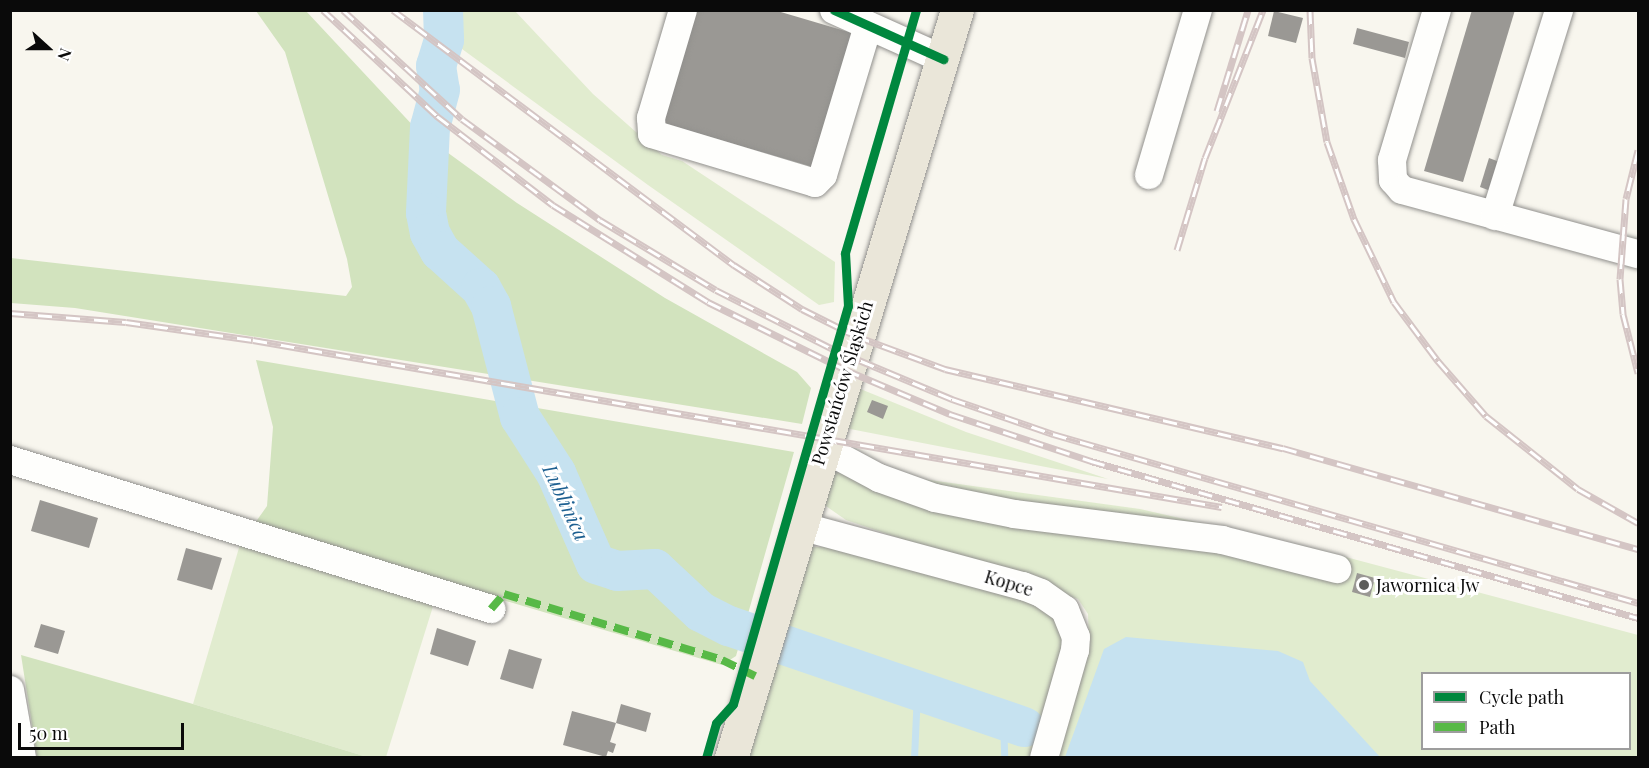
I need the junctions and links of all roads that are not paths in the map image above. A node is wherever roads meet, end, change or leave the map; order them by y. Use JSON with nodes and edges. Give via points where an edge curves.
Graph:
{"nodes":[{"id":1,"x":683,"y":10,"type":"edge"},
{"id":2,"x":957,"y":10,"type":"edge"},
{"id":3,"x":1198,"y":10,"type":"edge"},
{"id":4,"x":1437,"y":10,"type":"edge"},
{"id":5,"x":1559,"y":10,"type":"edge"},
{"id":6,"x":849,"y":16,"type":"edge"},
{"id":7,"x":943,"y":59,"type":"junction"},
{"id":8,"x":1149,"y":175,"type":"dead end"},
{"id":9,"x":1495,"y":216,"type":"junction"},
{"id":10,"x":1638,"y":254,"type":"edge"},
{"id":11,"x":823,"y":448,"type":"junction"},
{"id":12,"x":10,"y":460,"type":"edge"},
{"id":13,"x":800,"y":526,"type":"junction"},
{"id":14,"x":1336,"y":569,"type":"dead end"},
{"id":15,"x":491,"y":609,"type":"dead end"},
{"id":16,"x":10,"y":690,"type":"edge"},
{"id":17,"x":22,"y":758,"type":"edge"},
{"id":18,"x":731,"y":758,"type":"edge"},
{"id":19,"x":1044,"y":758,"type":"edge"}],
"edges":[{"from":1,"to":6,"type":"street","via":[[651,118],[652,134],[816,183],[823,175]]},
{"from":2,"to":7,"type":"main road","name":"Powstańców Śląskich"},
{"from":3,"to":8,"type":"street"},
{"from":4,"to":9,"type":"street","via":[[1392,160],[1393,180],[1402,190]]},
{"from":5,"to":9,"type":"street"},
{"from":6,"to":7,"type":"street"},
{"from":7,"to":11,"type":"main road","name":"Powstańców Śląskich"},
{"from":9,"to":10,"type":"street"},
{"from":11,"to":13,"type":"main road","name":"Powstańców Śląskich"},
{"from":11,"to":14,"type":"street","via":[[879,478],[935,498],[1014,514],[1222,540]]},
{"from":12,"to":15,"type":"street"},
{"from":13,"to":18,"type":"main road","name":"Powstańców Śląskich"},
{"from":13,"to":19,"type":"street","name":"Kopce","via":[[1023,586],[1065,610],[1076,637],[1075,650]]},
{"from":16,"to":17,"type":"street"}]}
